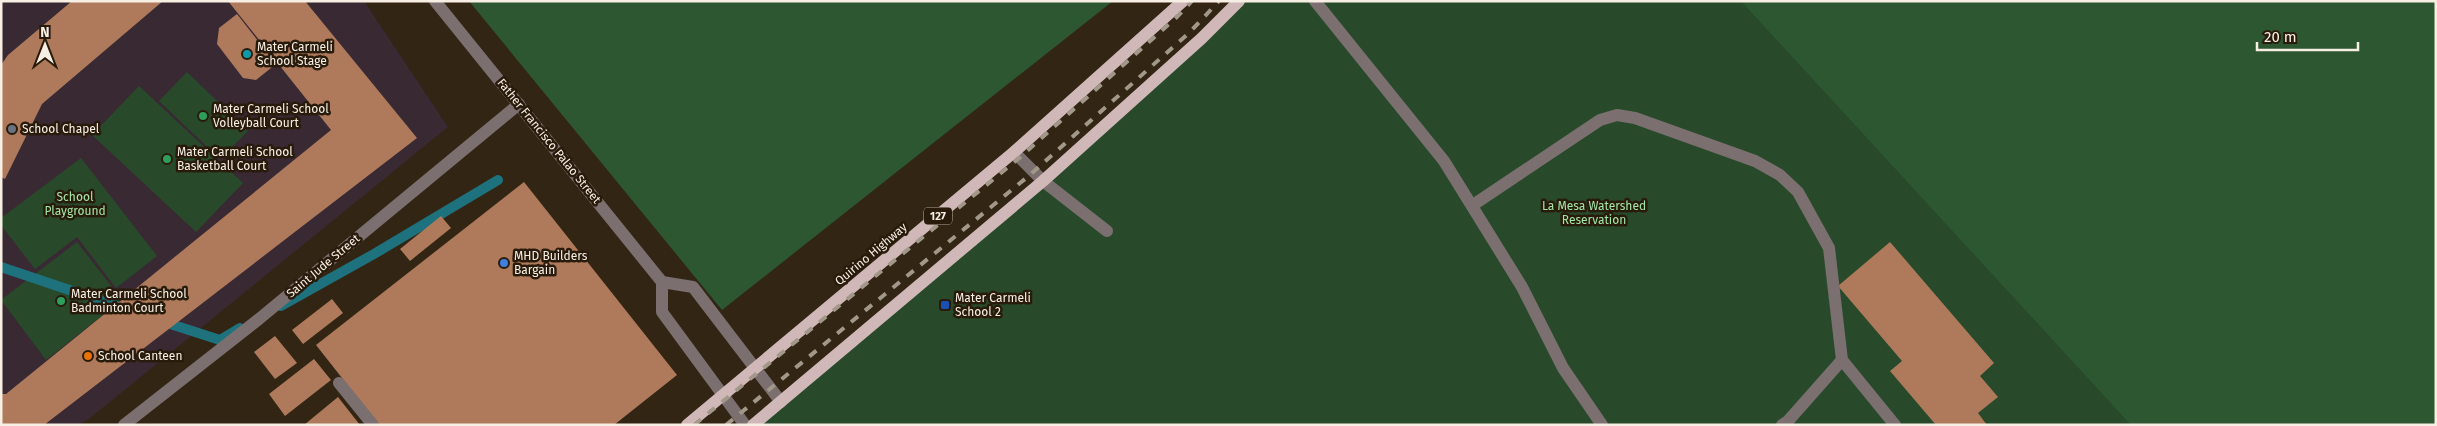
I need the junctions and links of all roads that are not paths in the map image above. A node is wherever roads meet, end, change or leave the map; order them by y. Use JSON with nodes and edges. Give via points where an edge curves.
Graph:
{"nodes":[{"id":1,"x":435,"y":1,"type":"edge"},
{"id":2,"x":1183,"y":1,"type":"edge"},
{"id":3,"x":1239,"y":1,"type":"edge"},
{"id":4,"x":1315,"y":1,"type":"edge"},
{"id":5,"x":520,"y":104,"type":"junction"},
{"id":6,"x":1014,"y":152,"type":"junction"},
{"id":7,"x":1043,"y":180,"type":"junction"},
{"id":8,"x":1473,"y":205,"type":"junction"},
{"id":9,"x":1107,"y":231,"type":"dead end"},
{"id":10,"x":662,"y":282,"type":"junction"},
{"id":11,"x":1842,"y":360,"type":"junction"},
{"id":12,"x":755,"y":368,"type":"junction"},
{"id":13,"x":339,"y":383,"type":"dead end"},
{"id":14,"x":724,"y":396,"type":"junction"},
{"id":15,"x":780,"y":402,"type":"junction"},
{"id":16,"x":124,"y":425,"type":"edge"},
{"id":17,"x":373,"y":425,"type":"edge"},
{"id":18,"x":687,"y":425,"type":"edge"},
{"id":19,"x":745,"y":425,"type":"edge"},
{"id":20,"x":753,"y":425,"type":"edge"},
{"id":21,"x":1602,"y":425,"type":"edge"},
{"id":22,"x":1782,"y":425,"type":"edge"},
{"id":23,"x":1895,"y":425,"type":"edge"}],
"edges":[{"from":1,"to":5,"type":"street","name":"Father Francisco Palao Street"},
{"from":2,"to":6,"type":"main road","name":"Quirino Highway","number":"127"},
{"from":3,"to":7,"type":"main road"},
{"from":4,"to":8,"type":"street","via":[[1444,162]]},
{"from":5,"to":10,"type":"street","name":"Father Francisco Palao Street"},
{"from":5,"to":16,"type":"street","name":"Saint Jude Street","via":[[259,319]]},
{"from":6,"to":7,"type":"street"},
{"from":6,"to":12,"type":"main road","name":"Quirino Highway","number":"127"},
{"from":7,"to":9,"type":"street"},
{"from":7,"to":15,"type":"main road"},
{"from":8,"to":11,"type":"street","via":[[1600,120],[1617,115],[1635,118],[1755,162],[1780,175],[1798,192],[1829,248]]},
{"from":8,"to":21,"type":"street","via":[[1522,287],[1562,368]]},
{"from":10,"to":12,"type":"street","via":[[693,287]]},
{"from":10,"to":14,"type":"street","via":[[662,312]]},
{"from":11,"to":22,"type":"street"},
{"from":11,"to":23,"type":"street"},
{"from":12,"to":14,"type":"main road","name":"Quirino Highway","number":"127"},
{"from":12,"to":15,"type":"street"},
{"from":13,"to":17,"type":"street"},
{"from":14,"to":18,"type":"main road","name":"Quirino Highway","number":"127"},
{"from":14,"to":19,"type":"street"},
{"from":15,"to":20,"type":"main road"}]}
